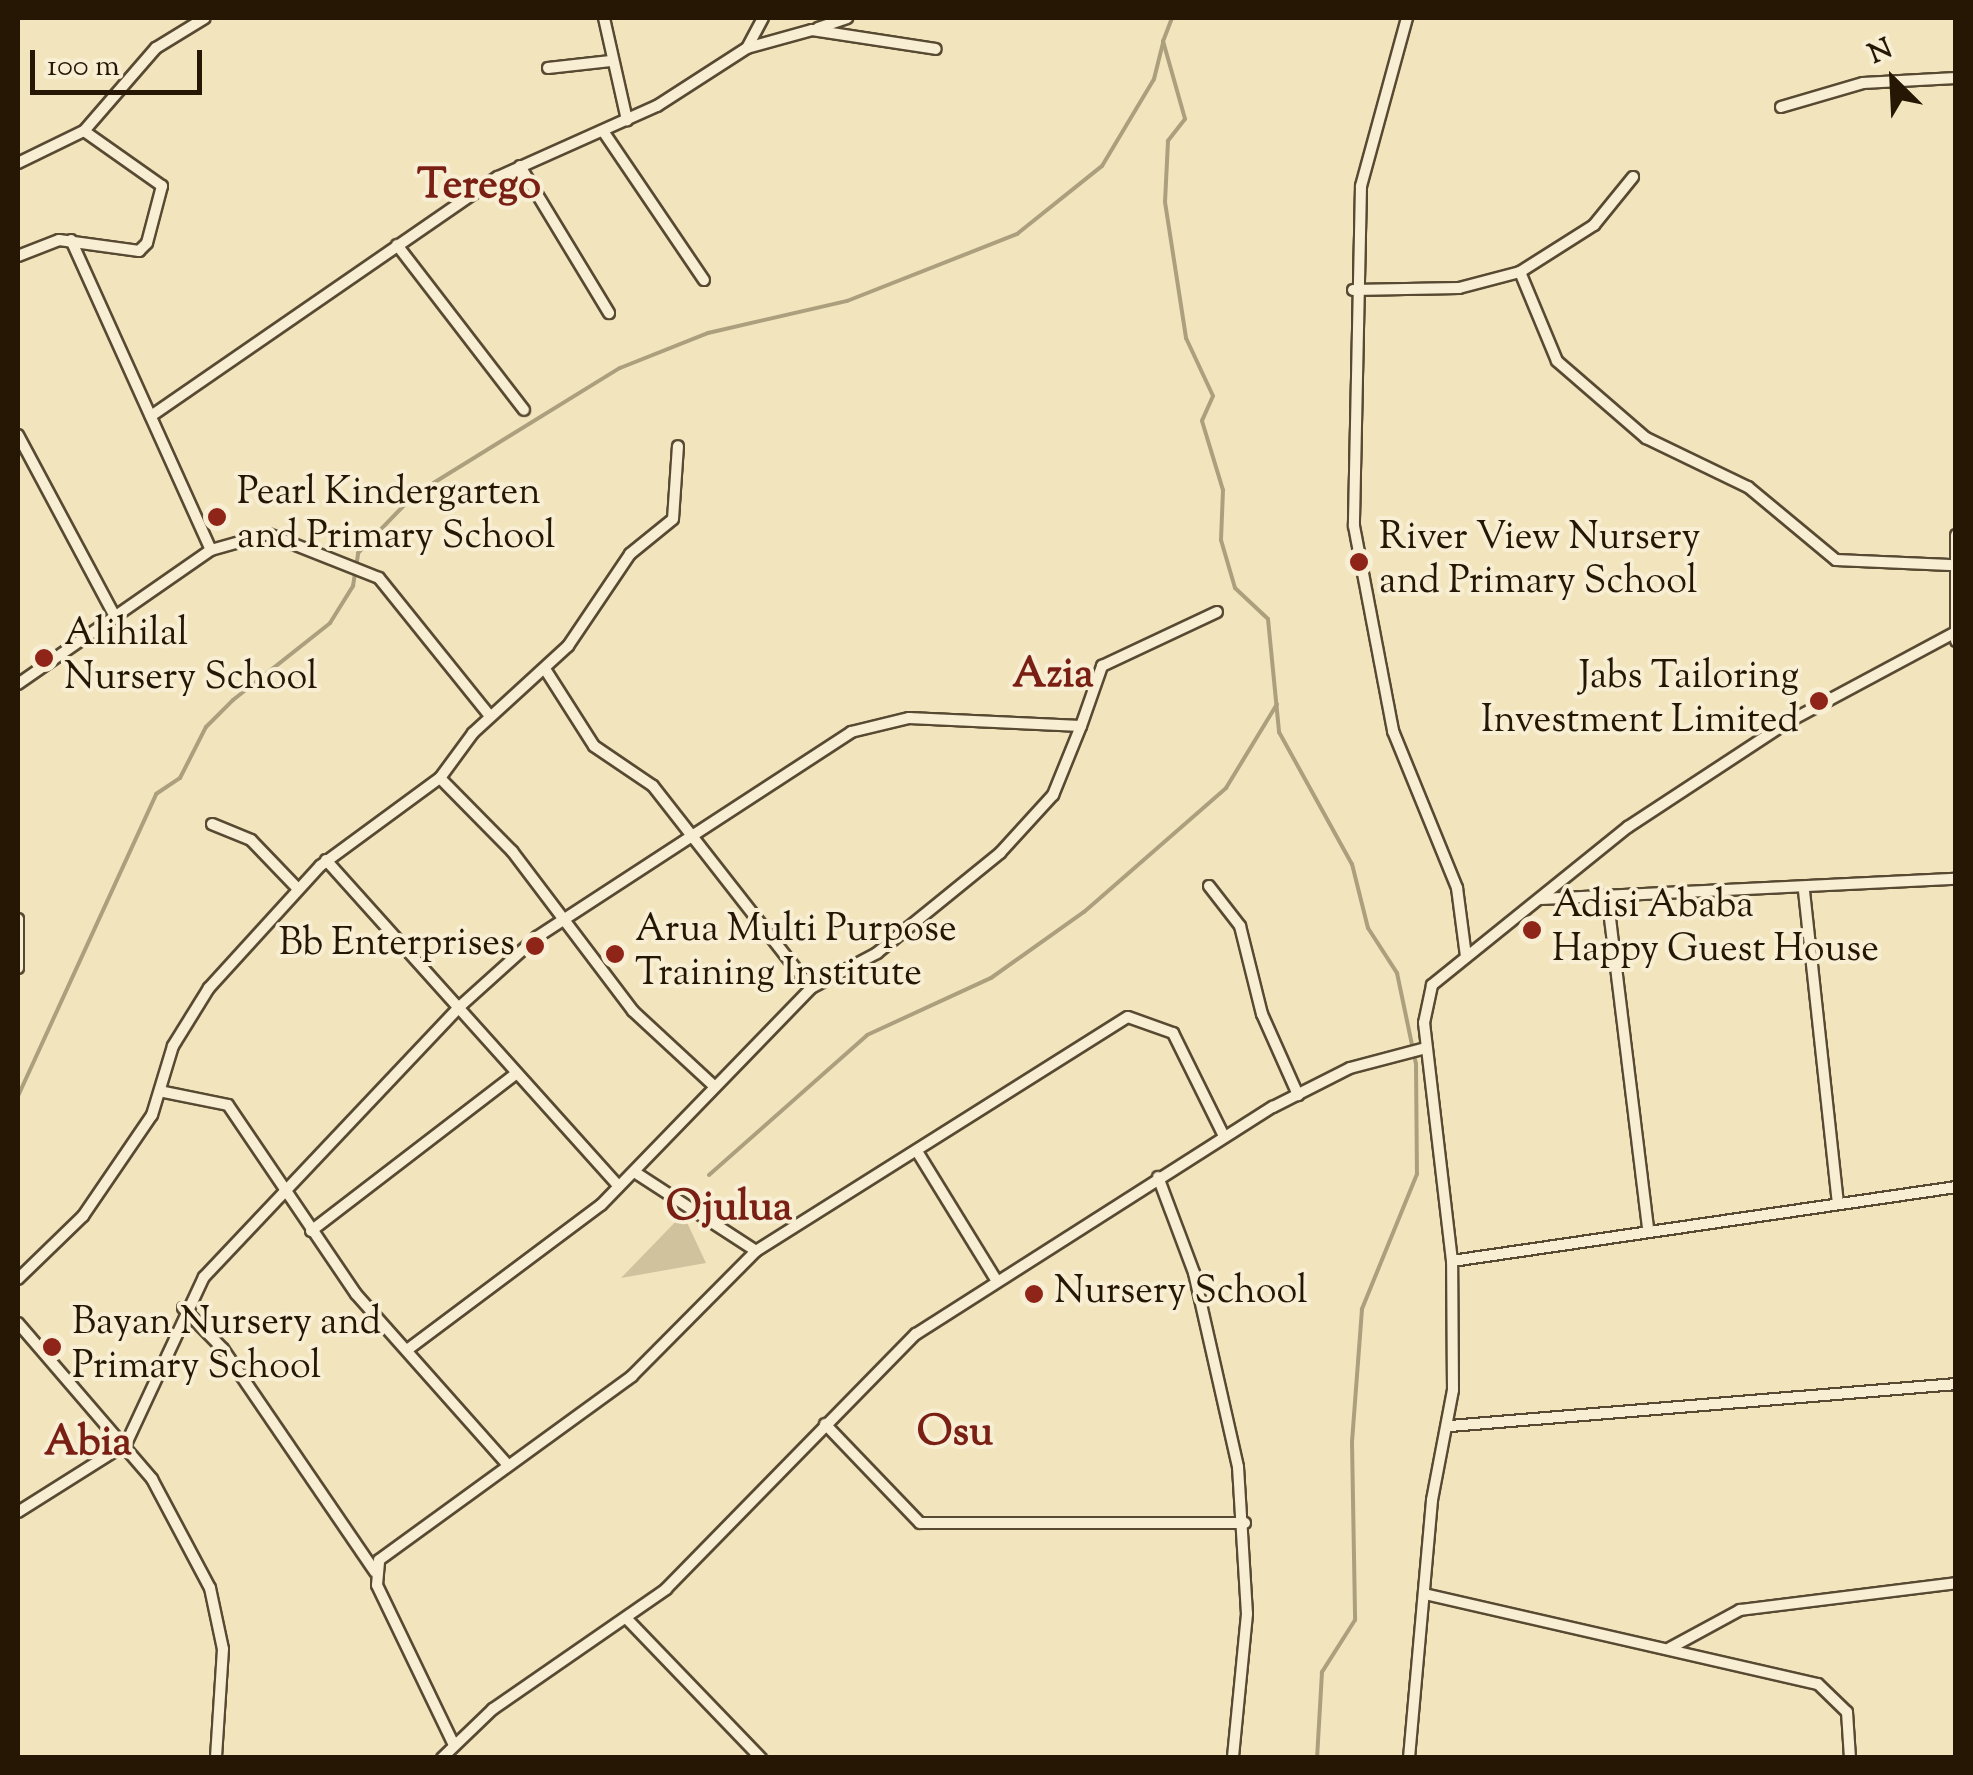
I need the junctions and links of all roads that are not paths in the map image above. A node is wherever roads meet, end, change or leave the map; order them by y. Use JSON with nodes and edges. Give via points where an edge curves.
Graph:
{"nodes":[{"id":1,"x":205,"y":18,"type":"edge"},
{"id":2,"x":604,"y":18,"type":"edge"},
{"id":3,"x":763,"y":18,"type":"edge"},
{"id":4,"x":847,"y":18,"type":"edge"},
{"id":5,"x":1408,"y":18,"type":"edge"},
{"id":6,"x":812,"y":30,"type":"junction"},
{"id":7,"x":747,"y":48,"type":"junction"},
{"id":8,"x":936,"y":49,"type":"dead end"},
{"id":9,"x":611,"y":62,"type":"junction"},
{"id":10,"x":548,"y":68,"type":"dead end"},
{"id":11,"x":1956,"y":78,"type":"edge"},
{"id":12,"x":1781,"y":108,"type":"dead end"},
{"id":13,"x":627,"y":120,"type":"junction"},
{"id":14,"x":84,"y":131,"type":"junction"},
{"id":15,"x":603,"y":131,"type":"junction"},
{"id":16,"x":18,"y":163,"type":"edge"},
{"id":17,"x":520,"y":166,"type":"junction"},
{"id":18,"x":1634,"y":177,"type":"dead end"},
{"id":19,"x":70,"y":240,"type":"junction"},
{"id":20,"x":397,"y":246,"type":"junction"},
{"id":21,"x":18,"y":256,"type":"edge"},
{"id":22,"x":1520,"y":272,"type":"junction"},
{"id":23,"x":704,"y":280,"type":"dead end"},
{"id":24,"x":1353,"y":290,"type":"junction"},
{"id":25,"x":609,"y":314,"type":"dead end"},
{"id":26,"x":524,"y":410,"type":"dead end"},
{"id":27,"x":151,"y":416,"type":"junction"},
{"id":28,"x":18,"y":435,"type":"edge"},
{"id":29,"x":678,"y":446,"type":"dead end"},
{"id":30,"x":1956,"y":534,"type":"edge"},
{"id":31,"x":211,"y":550,"type":"junction"},
{"id":32,"x":1950,"y":565,"type":"junction"},
{"id":33,"x":1217,"y":612,"type":"dead end"},
{"id":34,"x":113,"y":613,"type":"junction"},
{"id":35,"x":1954,"y":628,"type":"edge"},
{"id":36,"x":545,"y":669,"type":"junction"},
{"id":37,"x":18,"y":684,"type":"edge"},
{"id":38,"x":490,"y":716,"type":"junction"},
{"id":39,"x":1081,"y":726,"type":"junction"},
{"id":40,"x":440,"y":778,"type":"junction"},
{"id":41,"x":212,"y":824,"type":"dead end"},
{"id":42,"x":688,"y":838,"type":"junction"},
{"id":43,"x":326,"y":860,"type":"junction"},
{"id":44,"x":1956,"y":879,"type":"edge"},
{"id":45,"x":1209,"y":886,"type":"dead end"},
{"id":46,"x":298,"y":889,"type":"junction"},
{"id":47,"x":1804,"y":891,"type":"junction"},
{"id":48,"x":1540,"y":898,"type":"junction"},
{"id":49,"x":1608,"y":902,"type":"junction"},
{"id":50,"x":564,"y":918,"type":"junction"},
{"id":51,"x":18,"y":919,"type":"edge"},
{"id":52,"x":1466,"y":956,"type":"junction"},
{"id":53,"x":18,"y":968,"type":"edge"},
{"id":54,"x":811,"y":988,"type":"junction"},
{"id":55,"x":456,"y":1009,"type":"junction"},
{"id":56,"x":1426,"y":1048,"type":"junction"},
{"id":57,"x":513,"y":1076,"type":"junction"},
{"id":58,"x":714,"y":1086,"type":"junction"},
{"id":59,"x":164,"y":1092,"type":"junction"},
{"id":60,"x":1298,"y":1095,"type":"junction"},
{"id":61,"x":1224,"y":1136,"type":"junction"},
{"id":62,"x":918,"y":1153,"type":"junction"},
{"id":63,"x":636,"y":1172,"type":"junction"},
{"id":64,"x":1158,"y":1177,"type":"junction"},
{"id":65,"x":619,"y":1186,"type":"junction"},
{"id":66,"x":1956,"y":1187,"type":"edge"},
{"id":67,"x":282,"y":1188,"type":"junction"},
{"id":68,"x":1838,"y":1202,"type":"junction"},
{"id":69,"x":1648,"y":1227,"type":"junction"},
{"id":70,"x":311,"y":1231,"type":"junction"},
{"id":71,"x":756,"y":1251,"type":"junction"},
{"id":72,"x":1452,"y":1262,"type":"junction"},
{"id":73,"x":995,"y":1278,"type":"junction"},
{"id":74,"x":18,"y":1280,"type":"edge"},
{"id":75,"x":184,"y":1308,"type":"junction"},
{"id":76,"x":18,"y":1323,"type":"edge"},
{"id":77,"x":407,"y":1350,"type":"junction"},
{"id":78,"x":1956,"y":1384,"type":"edge"},
{"id":79,"x":825,"y":1424,"type":"junction"},
{"id":80,"x":1450,"y":1426,"type":"junction"},
{"id":81,"x":126,"y":1444,"type":"junction"},
{"id":82,"x":508,"y":1465,"type":"junction"},
{"id":83,"x":18,"y":1512,"type":"edge"},
{"id":84,"x":1245,"y":1522,"type":"junction"},
{"id":85,"x":375,"y":1572,"type":"junction"},
{"id":86,"x":1956,"y":1582,"type":"edge"},
{"id":87,"x":1429,"y":1595,"type":"junction"},
{"id":88,"x":628,"y":1620,"type":"junction"},
{"id":89,"x":1670,"y":1648,"type":"junction"},
{"id":90,"x":453,"y":1743,"type":"junction"},
{"id":91,"x":216,"y":1758,"type":"edge"},
{"id":92,"x":442,"y":1758,"type":"edge"},
{"id":93,"x":761,"y":1758,"type":"edge"},
{"id":94,"x":1233,"y":1758,"type":"edge"},
{"id":95,"x":1409,"y":1758,"type":"edge"},
{"id":96,"x":1850,"y":1758,"type":"edge"}],
"edges":[{"from":1,"to":14,"type":"street","via":[[156,48]]},
{"from":2,"to":9,"type":"street"},
{"from":3,"to":7,"type":"street"},
{"from":4,"to":6,"type":"street"},
{"from":5,"to":24,"type":"street","via":[[1363,172]]},
{"from":6,"to":7,"type":"street"},
{"from":6,"to":8,"type":"street"},
{"from":7,"to":13,"type":"street"},
{"from":9,"to":10,"type":"street"},
{"from":9,"to":13,"type":"street"},
{"from":11,"to":12,"type":"street","via":[[1863,82]]},
{"from":13,"to":15,"type":"street"},
{"from":14,"to":16,"type":"street"},
{"from":14,"to":19,"type":"street","via":[[158,182],[164,200],[139,251]]},
{"from":15,"to":17,"type":"street"},
{"from":15,"to":23,"type":"street"},
{"from":17,"to":20,"type":"street"},
{"from":17,"to":25,"type":"street"},
{"from":18,"to":22,"type":"street","via":[[1594,225]]},
{"from":19,"to":21,"type":"street"},
{"from":19,"to":27,"type":"street"},
{"from":20,"to":26,"type":"street"},
{"from":20,"to":27,"type":"street"},
{"from":22,"to":24,"type":"street","via":[[1458,288]]},
{"from":22,"to":32,"type":"street","via":[[1557,361],[1646,438],[1748,487],[1836,560]]},
{"from":24,"to":52,"type":"street","via":[[1354,526],[1393,731],[1457,888]]},
{"from":27,"to":31,"type":"street"},
{"from":28,"to":34,"type":"street"},
{"from":29,"to":36,"type":"street","via":[[673,519],[630,554]]},
{"from":30,"to":32,"type":"street"},
{"from":31,"to":34,"type":"street"},
{"from":31,"to":38,"type":"street","via":[[268,534],[367,570]]},
{"from":32,"to":35,"type":"street"},
{"from":33,"to":39,"type":"street","via":[[1102,666]]},
{"from":34,"to":37,"type":"street"},
{"from":35,"to":48,"type":"street","via":[[1739,753]]},
{"from":36,"to":38,"type":"street"},
{"from":36,"to":42,"type":"street","via":[[594,746],[653,786]]},
{"from":38,"to":40,"type":"street"},
{"from":39,"to":42,"type":"street","via":[[889,720],[831,744]]},
{"from":39,"to":54,"type":"street","via":[[1034,820],[877,954]]},
{"from":40,"to":43,"type":"street"},
{"from":40,"to":50,"type":"street"},
{"from":41,"to":46,"type":"street","via":[[245,835]]},
{"from":42,"to":50,"type":"street"},
{"from":42,"to":54,"type":"street"},
{"from":43,"to":46,"type":"street"},
{"from":43,"to":55,"type":"street"},
{"from":44,"to":47,"type":"street"},
{"from":45,"to":60,"type":"street","via":[[1240,926],[1262,1014]]},
{"from":46,"to":59,"type":"street","via":[[208,988],[173,1046]]},
{"from":47,"to":49,"type":"street"},
{"from":47,"to":68,"type":"street"},
{"from":48,"to":49,"type":"street"},
{"from":48,"to":52,"type":"street"},
{"from":49,"to":69,"type":"street"},
{"from":50,"to":55,"type":"street"},
{"from":50,"to":58,"type":"street","via":[[633,1012]]},
{"from":51,"to":53,"type":"street"},
{"from":52,"to":56,"type":"street","via":[[1432,985]]},
{"from":54,"to":58,"type":"street"},
{"from":55,"to":57,"type":"street"},
{"from":55,"to":67,"type":"street"},
{"from":56,"to":60,"type":"street"},
{"from":56,"to":72,"type":"street"},
{"from":57,"to":65,"type":"street"},
{"from":57,"to":70,"type":"street"},
{"from":58,"to":63,"type":"street"},
{"from":59,"to":67,"type":"street","via":[[228,1105]]},
{"from":59,"to":74,"type":"street","via":[[83,1216]]},
{"from":60,"to":61,"type":"street"},
{"from":61,"to":62,"type":"street","via":[[1173,1033],[1128,1017]]},
{"from":61,"to":64,"type":"street"},
{"from":62,"to":71,"type":"street"},
{"from":62,"to":73,"type":"street"},
{"from":63,"to":65,"type":"street"},
{"from":63,"to":71,"type":"street"},
{"from":64,"to":73,"type":"street"},
{"from":64,"to":84,"type":"street","via":[[1194,1273]]},
{"from":65,"to":77,"type":"street"},
{"from":66,"to":68,"type":"street"},
{"from":67,"to":70,"type":"street"},
{"from":67,"to":75,"type":"street"},
{"from":68,"to":69,"type":"street"},
{"from":69,"to":72,"type":"street"},
{"from":70,"to":77,"type":"street"},
{"from":71,"to":82,"type":"street","via":[[632,1376]]},
{"from":72,"to":80,"type":"street"},
{"from":73,"to":79,"type":"street","via":[[916,1334]]},
{"from":75,"to":81,"type":"street"},
{"from":75,"to":85,"type":"street","via":[[222,1349]]},
{"from":76,"to":81,"type":"street"},
{"from":77,"to":82,"type":"street"},
{"from":78,"to":80,"type":"street"},
{"from":79,"to":84,"type":"street","via":[[920,1524]]},
{"from":79,"to":88,"type":"street"},
{"from":80,"to":87,"type":"street","via":[[1432,1500]]},
{"from":81,"to":83,"type":"street"},
{"from":81,"to":91,"type":"street","via":[[220,1612]]},
{"from":82,"to":85,"type":"street","via":[[385,1554]]},
{"from":84,"to":94,"type":"street","via":[[1248,1614]]},
{"from":85,"to":90,"type":"street"},
{"from":86,"to":89,"type":"street","via":[[1740,1610]]},
{"from":87,"to":89,"type":"street"},
{"from":87,"to":95,"type":"street"},
{"from":88,"to":90,"type":"street"},
{"from":88,"to":93,"type":"street"},
{"from":89,"to":96,"type":"street","via":[[1837,1695],[1851,1725]]},
{"from":90,"to":92,"type":"street"}]}
